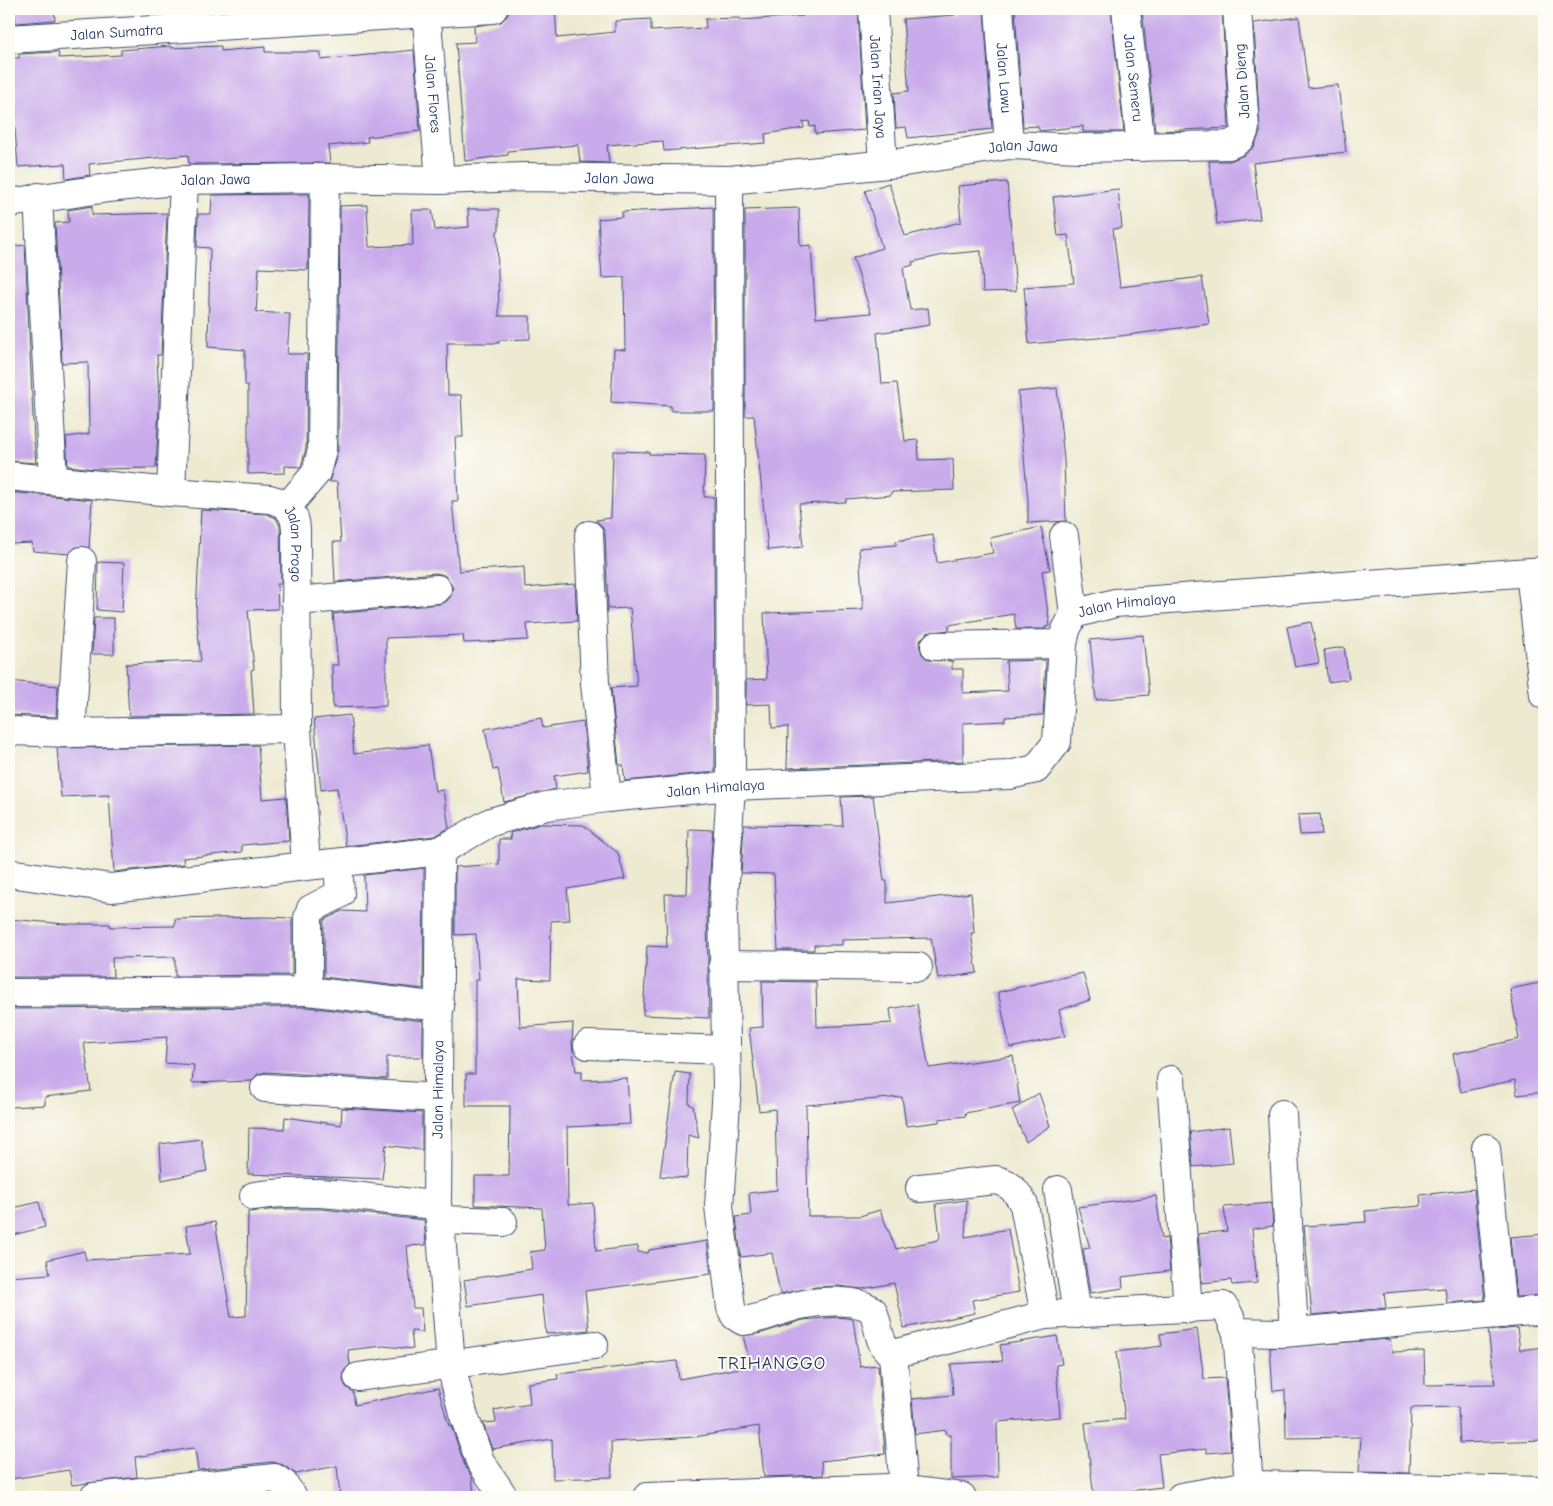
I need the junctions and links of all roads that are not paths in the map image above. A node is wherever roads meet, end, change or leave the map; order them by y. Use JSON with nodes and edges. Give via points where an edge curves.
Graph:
{"nodes":[{"id":1,"x":492,"y":9,"type":"edge"},
{"id":2,"x":872,"y":9,"type":"edge"},
{"id":3,"x":999,"y":9,"type":"edge"},
{"id":4,"x":1126,"y":9,"type":"edge"},
{"id":5,"x":1237,"y":9,"type":"edge"},
{"id":6,"x":426,"y":11,"type":"edge"},
{"id":7,"x":140,"y":20,"type":"edge"},
{"id":8,"x":9,"y":39,"type":"edge"},
{"id":9,"x":1009,"y":145,"type":"junction"},
{"id":10,"x":1229,"y":145,"type":"joint"},
{"id":11,"x":1141,"y":147,"type":"junction"},
{"id":12,"x":883,"y":164,"type":"junction"},
{"id":13,"x":325,"y":178,"type":"junction"},
{"id":14,"x":184,"y":180,"type":"junction"},
{"id":15,"x":440,"y":180,"type":"junction"},
{"id":16,"x":729,"y":180,"type":"junction"},
{"id":17,"x":38,"y":197,"type":"junction"},
{"id":18,"x":9,"y":202,"type":"edge"},
{"id":19,"x":9,"y":476,"type":"edge"},
{"id":20,"x":53,"y":480,"type":"junction"},
{"id":21,"x":172,"y":492,"type":"junction"},
{"id":22,"x":288,"y":507,"type":"junction"},
{"id":23,"x":589,"y":534,"type":"dead end"},
{"id":24,"x":1064,"y":536,"type":"dead end"},
{"id":25,"x":82,"y":562,"type":"dead end"},
{"id":26,"x":1537,"y":571,"type":"edge"},
{"id":27,"x":437,"y":589,"type":"dead end"},
{"id":28,"x":296,"y":601,"type":"junction"},
{"id":29,"x":1074,"y":614,"type":"junction"},
{"id":30,"x":1062,"y":644,"type":"junction"},
{"id":31,"x":935,"y":646,"type":"dead end"},
{"id":32,"x":1544,"y":695,"type":"edge"},
{"id":33,"x":297,"y":729,"type":"junction"},
{"id":34,"x":9,"y":732,"type":"edge"},
{"id":35,"x":72,"y":733,"type":"junction"},
{"id":36,"x":731,"y":786,"type":"junction"},
{"id":37,"x":607,"y":798,"type":"junction"},
{"id":38,"x":440,"y":851,"type":"junction"},
{"id":39,"x":338,"y":863,"type":"junction"},
{"id":40,"x":306,"y":865,"type":"junction"},
{"id":41,"x":9,"y":874,"type":"edge"},
{"id":42,"x":723,"y":965,"type":"junction"},
{"id":43,"x":918,"y":967,"type":"dead end"},
{"id":44,"x":308,"y":991,"type":"junction"},
{"id":45,"x":9,"y":993,"type":"edge"},
{"id":46,"x":440,"y":1006,"type":"junction"},
{"id":47,"x":588,"y":1046,"type":"dead end"},
{"id":48,"x":726,"y":1050,"type":"junction"},
{"id":49,"x":1171,"y":1080,"type":"dead end"},
{"id":50,"x":265,"y":1088,"type":"dead end"},
{"id":51,"x":439,"y":1098,"type":"junction"},
{"id":52,"x":1282,"y":1114,"type":"dead end"},
{"id":53,"x":1486,"y":1148,"type":"dead end"},
{"id":54,"x":920,"y":1188,"type":"dead end"},
{"id":55,"x":1058,"y":1190,"type":"dead end"},
{"id":56,"x":254,"y":1196,"type":"dead end"},
{"id":57,"x":439,"y":1212,"type":"junction"},
{"id":58,"x":503,"y":1222,"type":"dead end"},
{"id":59,"x":1188,"y":1309,"type":"junction"},
{"id":60,"x":1544,"y":1310,"type":"edge"},
{"id":61,"x":1077,"y":1314,"type":"junction"},
{"id":62,"x":1502,"y":1314,"type":"junction"},
{"id":63,"x":1045,"y":1315,"type":"junction"},
{"id":64,"x":1237,"y":1332,"type":"junction"},
{"id":65,"x":1294,"y":1332,"type":"junction"},
{"id":66,"x":594,"y":1346,"type":"dead end"},
{"id":67,"x":893,"y":1354,"type":"junction"},
{"id":68,"x":451,"y":1366,"type":"junction"},
{"id":69,"x":358,"y":1377,"type":"dead end"},
{"id":70,"x":1249,"y":1485,"type":"junction"},
{"id":71,"x":904,"y":1490,"type":"junction"},
{"id":72,"x":1544,"y":1491,"type":"edge"},
{"id":73,"x":94,"y":1497,"type":"edge"},
{"id":74,"x":292,"y":1497,"type":"edge"},
{"id":75,"x":504,"y":1497,"type":"edge"},
{"id":76,"x":647,"y":1497,"type":"edge"},
{"id":77,"x":962,"y":1497,"type":"edge"},
{"id":78,"x":1181,"y":1497,"type":"edge"}],
"edges":[{"from":1,"to":6,"type":"street","name":"Jalan Sumatra"},
{"from":2,"to":12,"type":"street","name":"Jalan Irian Jaya"},
{"from":3,"to":9,"type":"street","name":"Jalan Lawu"},
{"from":4,"to":11,"type":"street","name":"Jalan Semeru"},
{"from":5,"to":10,"type":"street","name":"Jalan Dieng","via":[[1245,128],[1238,142]]},
{"from":6,"to":7,"type":"street","name":"Jalan Sumatra"},
{"from":6,"to":15,"type":"street","name":"Jalan Flores"},
{"from":7,"to":8,"type":"street","name":"Jalan Sumatra"},
{"from":9,"to":11,"type":"street","name":"Jalan Jawa"},
{"from":9,"to":12,"type":"street","name":"Jalan Jawa"},
{"from":10,"to":11,"type":"street","name":"Jalan Jawa"},
{"from":12,"to":16,"type":"street","name":"Jalan Jawa"},
{"from":13,"to":14,"type":"street","name":"Jalan Jawa"},
{"from":13,"to":15,"type":"street","name":"Jalan Jawa"},
{"from":13,"to":22,"type":"street","via":[[322,450],[316,473]]},
{"from":14,"to":17,"type":"street","name":"Jalan Jawa"},
{"from":14,"to":21,"type":"street"},
{"from":15,"to":16,"type":"street","name":"Jalan Jawa","via":[[524,177]]},
{"from":16,"to":36,"type":"street"},
{"from":17,"to":18,"type":"street","name":"Jalan Jawa"},
{"from":17,"to":20,"type":"street"},
{"from":19,"to":20,"type":"street","name":"Jalan Progo"},
{"from":20,"to":21,"type":"street","name":"Jalan Progo"},
{"from":21,"to":22,"type":"street","name":"Jalan Progo","via":[[270,498]]},
{"from":22,"to":28,"type":"street","name":"Jalan Progo","via":[[296,522]]},
{"from":23,"to":37,"type":"street","via":[[595,683]]},
{"from":24,"to":29,"type":"street"},
{"from":25,"to":35,"type":"street"},
{"from":26,"to":29,"type":"street","name":"Jalan Himalaya","via":[[1115,603]]},
{"from":26,"to":32,"type":"street"},
{"from":27,"to":28,"type":"street"},
{"from":28,"to":33,"type":"street","name":"Jalan Progo"},
{"from":29,"to":30,"type":"street","name":"Jalan Himalaya"},
{"from":30,"to":31,"type":"street"},
{"from":30,"to":36,"type":"street","name":"Jalan Himalaya","via":[[1057,742],[1036,769],[1009,775]]},
{"from":33,"to":35,"type":"street"},
{"from":33,"to":40,"type":"street","name":"Jalan Progo"},
{"from":34,"to":35,"type":"street"},
{"from":36,"to":37,"type":"street","name":"Jalan Himalaya"},
{"from":36,"to":42,"type":"street","via":[[722,913]]},
{"from":37,"to":38,"type":"street","name":"Jalan Himalaya","via":[[546,806],[491,822]]},
{"from":38,"to":39,"type":"street"},
{"from":38,"to":46,"type":"street","name":"Jalan Himalaya"},
{"from":39,"to":40,"type":"street"},
{"from":39,"to":44,"type":"street","via":[[340,894],[311,909],[308,918]]},
{"from":40,"to":41,"type":"street","via":[[111,888]]},
{"from":42,"to":43,"type":"street"},
{"from":42,"to":48,"type":"street"},
{"from":44,"to":45,"type":"street"},
{"from":44,"to":46,"type":"street"},
{"from":46,"to":51,"type":"street","name":"Jalan Himalaya"},
{"from":47,"to":48,"type":"street"},
{"from":48,"to":67,"type":"street","via":[[718,1206],[731,1308],[735,1316],[743,1321],[801,1305],[861,1304],[873,1311],[882,1343]]},
{"from":49,"to":59,"type":"street"},
{"from":50,"to":51,"type":"street"},
{"from":51,"to":57,"type":"street","name":"Jalan Himalaya"},
{"from":52,"to":65,"type":"street"},
{"from":53,"to":62,"type":"street"},
{"from":54,"to":63,"type":"street","via":[[996,1180],[1018,1194],[1024,1205]]},
{"from":55,"to":61,"type":"street"},
{"from":56,"to":57,"type":"street","via":[[283,1191],[316,1192]]},
{"from":57,"to":58,"type":"street"},
{"from":57,"to":68,"type":"street","name":"Jalan Himalaya"},
{"from":59,"to":61,"type":"street"},
{"from":59,"to":64,"type":"street","via":[[1223,1306],[1228,1310],[1230,1323]]},
{"from":60,"to":62,"type":"street"},
{"from":61,"to":63,"type":"street"},
{"from":62,"to":65,"type":"street"},
{"from":63,"to":67,"type":"street"},
{"from":64,"to":65,"type":"street"},
{"from":64,"to":70,"type":"street"},
{"from":66,"to":68,"type":"street"},
{"from":67,"to":71,"type":"street"},
{"from":68,"to":69,"type":"street"},
{"from":68,"to":75,"type":"street","name":"Jalan Himalaya","via":[[480,1461]]},
{"from":70,"to":72,"type":"street"},
{"from":70,"to":78,"type":"street"},
{"from":71,"to":76,"type":"street"},
{"from":71,"to":77,"type":"street"},
{"from":73,"to":74,"type":"street","via":[[275,1478],[283,1483]]}]}
